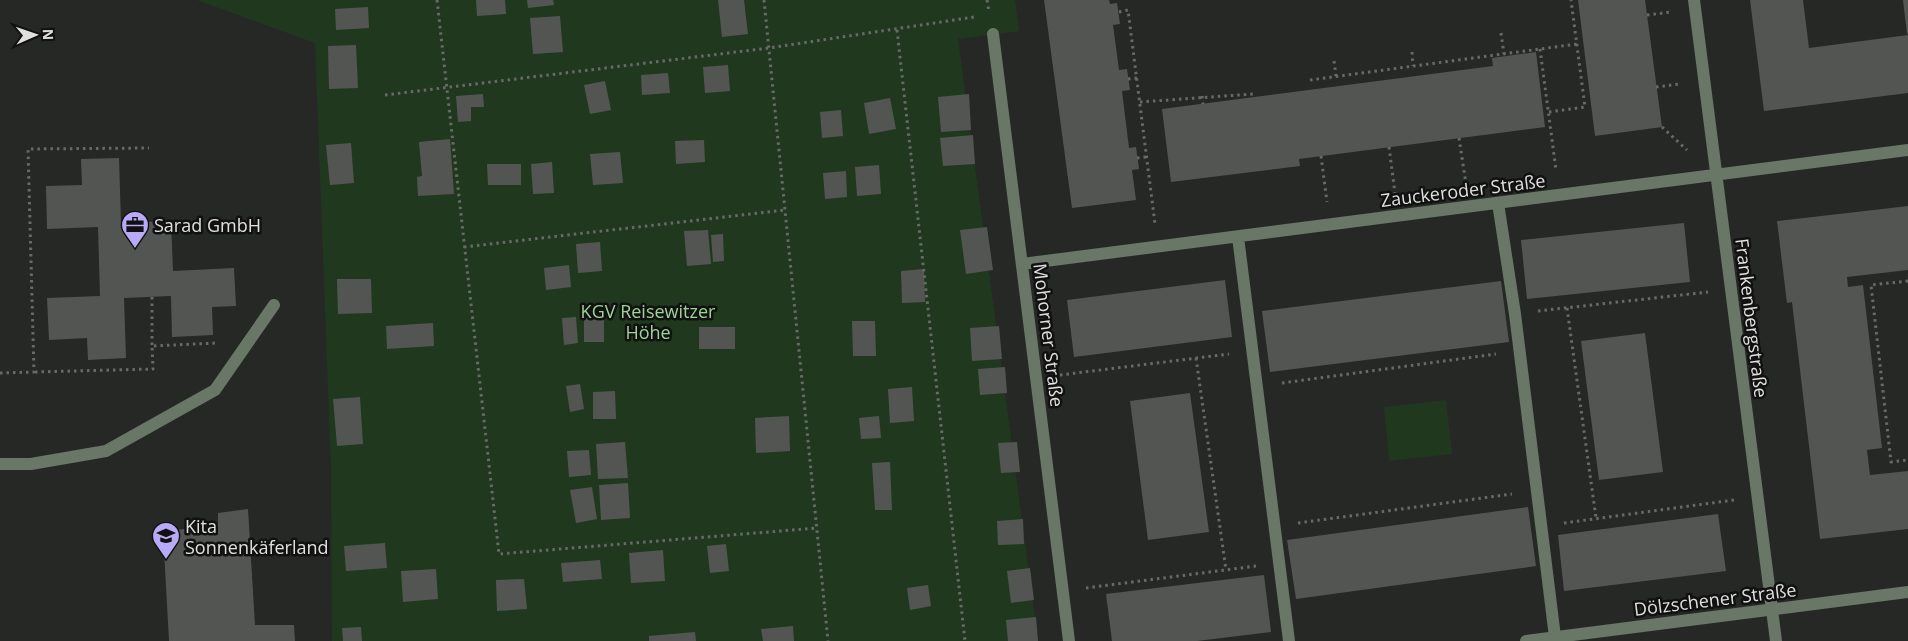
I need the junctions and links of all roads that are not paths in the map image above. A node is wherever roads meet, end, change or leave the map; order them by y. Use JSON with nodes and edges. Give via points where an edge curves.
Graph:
{"nodes":[{"id":1,"x":1694,"y":0,"type":"edge"},
{"id":2,"x":993,"y":34,"type":"dead end"},
{"id":3,"x":1908,"y":150,"type":"edge"},
{"id":4,"x":1716,"y":175,"type":"junction"},
{"id":5,"x":1498,"y":203,"type":"junction"},
{"id":6,"x":1238,"y":237,"type":"junction"},
{"id":7,"x":1022,"y":264,"type":"junction"},
{"id":8,"x":274,"y":305,"type":"dead end"},
{"id":9,"x":0,"y":464,"type":"edge"},
{"id":10,"x":1908,"y":592,"type":"edge"},
{"id":11,"x":1772,"y":609,"type":"junction"},
{"id":12,"x":1555,"y":637,"type":"junction"},
{"id":13,"x":1069,"y":641,"type":"edge"},
{"id":14,"x":1289,"y":641,"type":"edge"},
{"id":15,"x":1526,"y":641,"type":"edge"},
{"id":16,"x":1776,"y":641,"type":"edge"}],
"edges":[{"from":1,"to":4,"type":"street","name":"Frankenbergstraße"},
{"from":2,"to":7,"type":"street","name":"Mohorner Straße"},
{"from":3,"to":4,"type":"street","name":"Zauckeroder Straße"},
{"from":4,"to":5,"type":"street","name":"Zauckeroder Straße"},
{"from":4,"to":11,"type":"street","name":"Frankenbergstraße"},
{"from":5,"to":6,"type":"street","name":"Zauckeroder Straße"},
{"from":5,"to":12,"type":"street"},
{"from":6,"to":7,"type":"street","name":"Zauckeroder Straße"},
{"from":6,"to":14,"type":"street"},
{"from":7,"to":13,"type":"street","name":"Mohorner Straße"},
{"from":8,"to":9,"type":"street","via":[[215,390],[106,452],[31,464]]},
{"from":10,"to":11,"type":"street","name":"Dölzschener Straße"},
{"from":11,"to":12,"type":"street","name":"Dölzschener Straße"},
{"from":11,"to":16,"type":"street","name":"Frankenbergstraße"},
{"from":12,"to":15,"type":"street","name":"Dölzschener Straße"}]}
